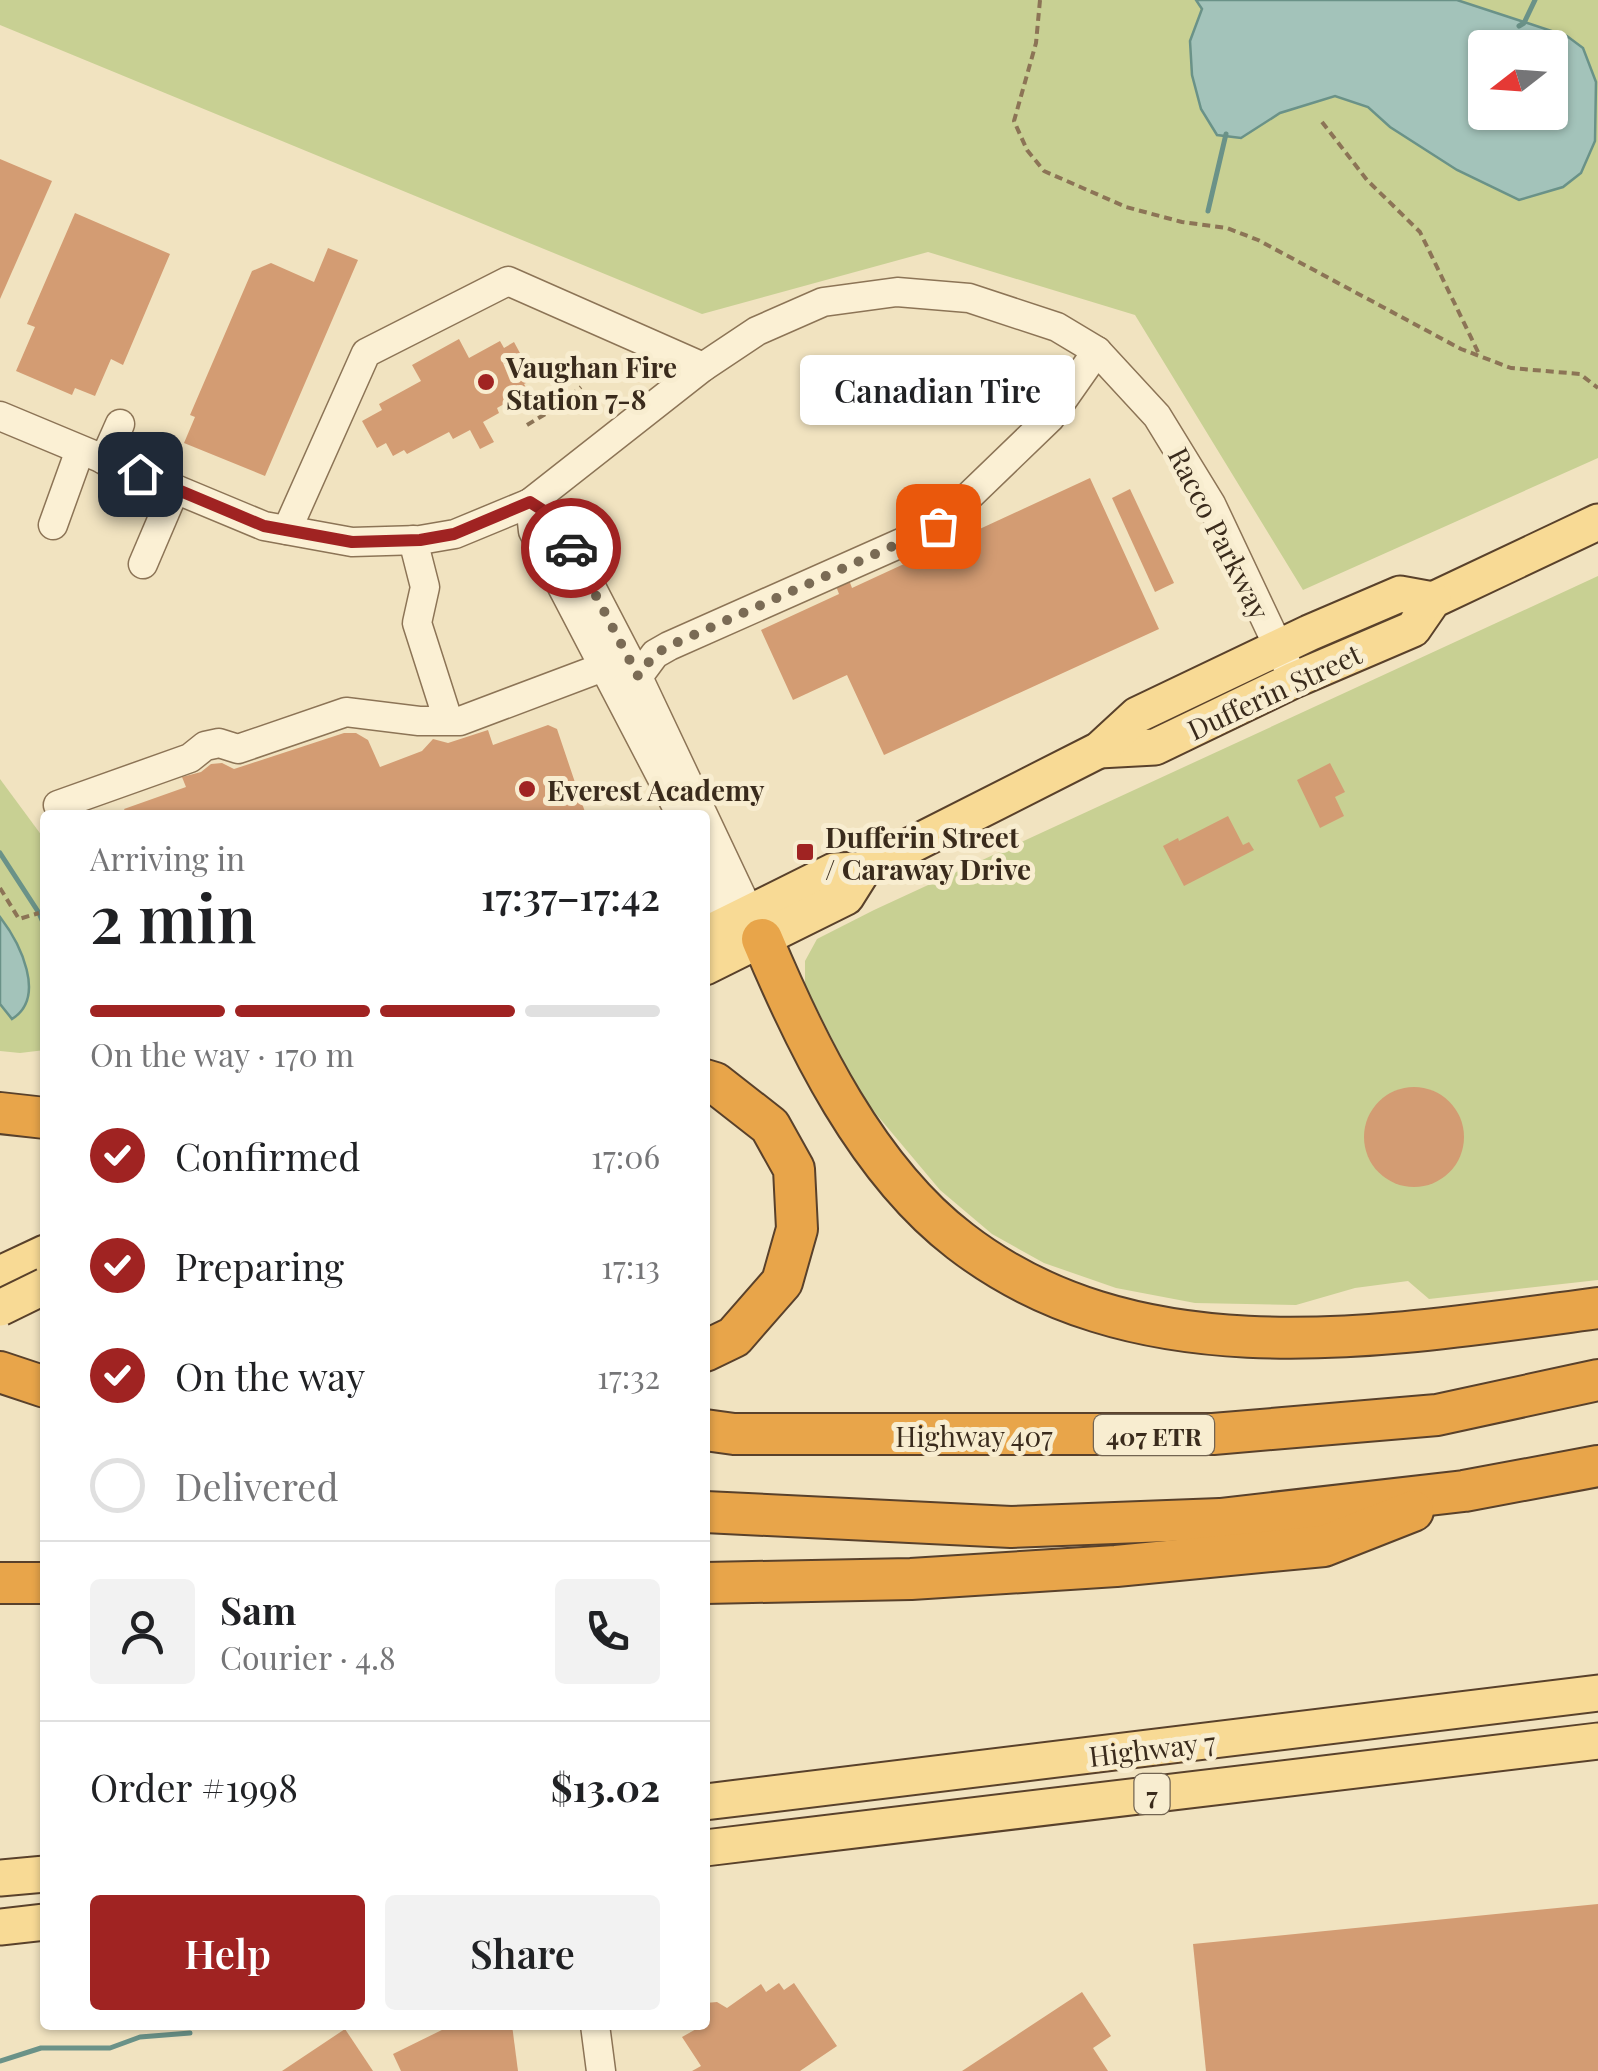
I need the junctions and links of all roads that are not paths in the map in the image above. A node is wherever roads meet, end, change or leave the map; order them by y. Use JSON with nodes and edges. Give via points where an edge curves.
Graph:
{"nodes":[{"id":1,"x":1097,"y":351,"type":"junction"},
{"id":2,"x":703,"y":368,"type":"junction"},
{"id":3,"x":0,"y":416,"type":"edge"},
{"id":4,"x":120,"y":424,"type":"dead end"},
{"id":5,"x":92,"y":455,"type":"junction"},
{"id":6,"x":174,"y":489,"type":"junction"},
{"id":7,"x":530,"y":502,"type":"junction"},
{"id":8,"x":1598,"y":522,"type":"edge"},
{"id":9,"x":52,"y":524,"type":"dead end"},
{"id":10,"x":287,"y":530,"type":"junction"},
{"id":11,"x":413,"y":540,"type":"junction"},
{"id":12,"x":143,"y":564,"type":"dead end"},
{"id":13,"x":1286,"y":665,"type":"junction"},
{"id":14,"x":606,"y":666,"type":"junction"},
{"id":15,"x":638,"y":676,"type":"junction"},
{"id":16,"x":448,"y":720,"type":"junction"},
{"id":17,"x":58,"y":805,"type":"dead end"},
{"id":18,"x":679,"y":810,"type":"edge"},
{"id":19,"x":702,"y":810,"type":"edge"},
{"id":20,"x":710,"y":826,"type":"edge"},
{"id":21,"x":710,"y":873,"type":"edge"},
{"id":22,"x":734,"y":929,"type":"edge"},
{"id":23,"x":710,"y":960,"type":"edge"},
{"id":24,"x":710,"y":1082,"type":"edge"},
{"id":25,"x":0,"y":1112,"type":"edge"},
{"id":26,"x":40,"y":1117,"type":"edge"},
{"id":27,"x":40,"y":1254,"type":"edge"},
{"id":28,"x":0,"y":1274,"type":"edge"},
{"id":29,"x":40,"y":1288,"type":"edge"},
{"id":30,"x":0,"y":1291,"type":"edge"},
{"id":31,"x":40,"y":1302,"type":"edge"},
{"id":32,"x":0,"y":1308,"type":"edge"},
{"id":33,"x":1598,"y":1308,"type":"edge"},
{"id":34,"x":710,"y":1348,"type":"edge"},
{"id":35,"x":0,"y":1372,"type":"edge"},
{"id":36,"x":1598,"y":1380,"type":"edge"},
{"id":37,"x":40,"y":1385,"type":"edge"},
{"id":38,"x":710,"y":1431,"type":"edge"},
{"id":39,"x":1598,"y":1466,"type":"edge"},
{"id":40,"x":1464,"y":1491,"type":"junction"},
{"id":41,"x":710,"y":1512,"type":"edge"},
{"id":42,"x":0,"y":1582,"type":"edge"},
{"id":43,"x":710,"y":1582,"type":"edge"},
{"id":44,"x":40,"y":1583,"type":"edge"},
{"id":45,"x":1598,"y":1693,"type":"edge"},
{"id":46,"x":1598,"y":1741,"type":"edge"},
{"id":47,"x":710,"y":1801,"type":"edge"},
{"id":48,"x":710,"y":1847,"type":"edge"},
{"id":49,"x":40,"y":1874,"type":"edge"},
{"id":50,"x":0,"y":1878,"type":"edge"},
{"id":51,"x":40,"y":1923,"type":"edge"},
{"id":52,"x":0,"y":1927,"type":"edge"},
{"id":53,"x":596,"y":2030,"type":"edge"},
{"id":54,"x":601,"y":2071,"type":"edge"}],
"edges":[{"from":1,"to":2,"type":"street","name":"Racco Parkway","via":[[1057,327],[969,298],[896,292],[823,302],[758,331]]},
{"from":1,"to":13,"type":"street","name":"Racco Parkway","via":[[1157,416],[1210,504]]},
{"from":1,"to":15,"type":"street","via":[[1050,418],[938,526],[669,646]]},
{"from":2,"to":7,"type":"street","name":"Racco Parkway"},
{"from":2,"to":10,"type":"street","via":[[508,282],[366,354]]},
{"from":3,"to":5,"type":"street","name":"Racco Parkway"},
{"from":4,"to":5,"type":"street"},
{"from":5,"to":6,"type":"street","name":"Racco Parkway"},
{"from":5,"to":9,"type":"street"},
{"from":6,"to":10,"type":"street","name":"Racco Parkway"},
{"from":6,"to":12,"type":"street"},
{"from":7,"to":11,"type":"street","name":"Racco Parkway","via":[[454,534]]},
{"from":7,"to":14,"type":"street","via":[[533,531]]},
{"from":7,"to":15,"type":"street","via":[[555,518]]},
{"from":8,"to":13,"type":"main road","name":"Dufferin Street","via":[[1433,600],[1413,629]]},
{"from":10,"to":11,"type":"street","name":"Racco Parkway","via":[[352,542]]},
{"from":11,"to":16,"type":"street","via":[[425,587],[416,623]]},
{"from":13,"to":22,"type":"main road","name":"Dufferin Street","via":[[1155,747],[1099,750],[863,870],[846,897]]},
{"from":14,"to":16,"type":"street"},
{"from":14,"to":18,"type":"street"},
{"from":15,"to":19,"type":"street"},
{"from":16,"to":17,"type":"street","via":[[346,712],[238,749],[219,742],[200,748],[190,758]]},
{"from":20,"to":22,"type":"street"},
{"from":21,"to":22,"type":"street"},
{"from":22,"to":23,"type":"main road","name":"Dufferin Street"},
{"from":22,"to":33,"type":"highway","via":[[908,1192],[960,1241],[1042,1292],[1113,1318],[1204,1335],[1353,1337]]},
{"from":24,"to":34,"type":"highway","via":[[770,1126],[794,1170],[797,1229],[782,1282],[734,1337]]},
{"from":25,"to":26,"type":"highway"},
{"from":27,"to":28,"type":"main road"},
{"from":29,"to":32,"type":"main road","bridge":true},
{"from":30,"to":31,"type":"highway"},
{"from":35,"to":37,"type":"highway"},
{"from":36,"to":38,"type":"highway","name":"Highway 407","number":"407 ETR","via":[[1437,1415],[1213,1434]]},
{"from":39,"to":40,"type":"highway"},
{"from":40,"to":41,"type":"highway","via":[[1220,1519],[1030,1526]]},
{"from":40,"to":43,"type":"highway","via":[[1324,1546],[911,1580]]},
{"from":42,"to":44,"type":"highway"},
{"from":45,"to":47,"type":"main road","name":"Highway 7","number":"7"},
{"from":46,"to":48,"type":"main road","name":"Highway 7","number":"7"},
{"from":49,"to":50,"type":"main road"},
{"from":51,"to":52,"type":"main road"},
{"from":53,"to":54,"type":"street"}]}
